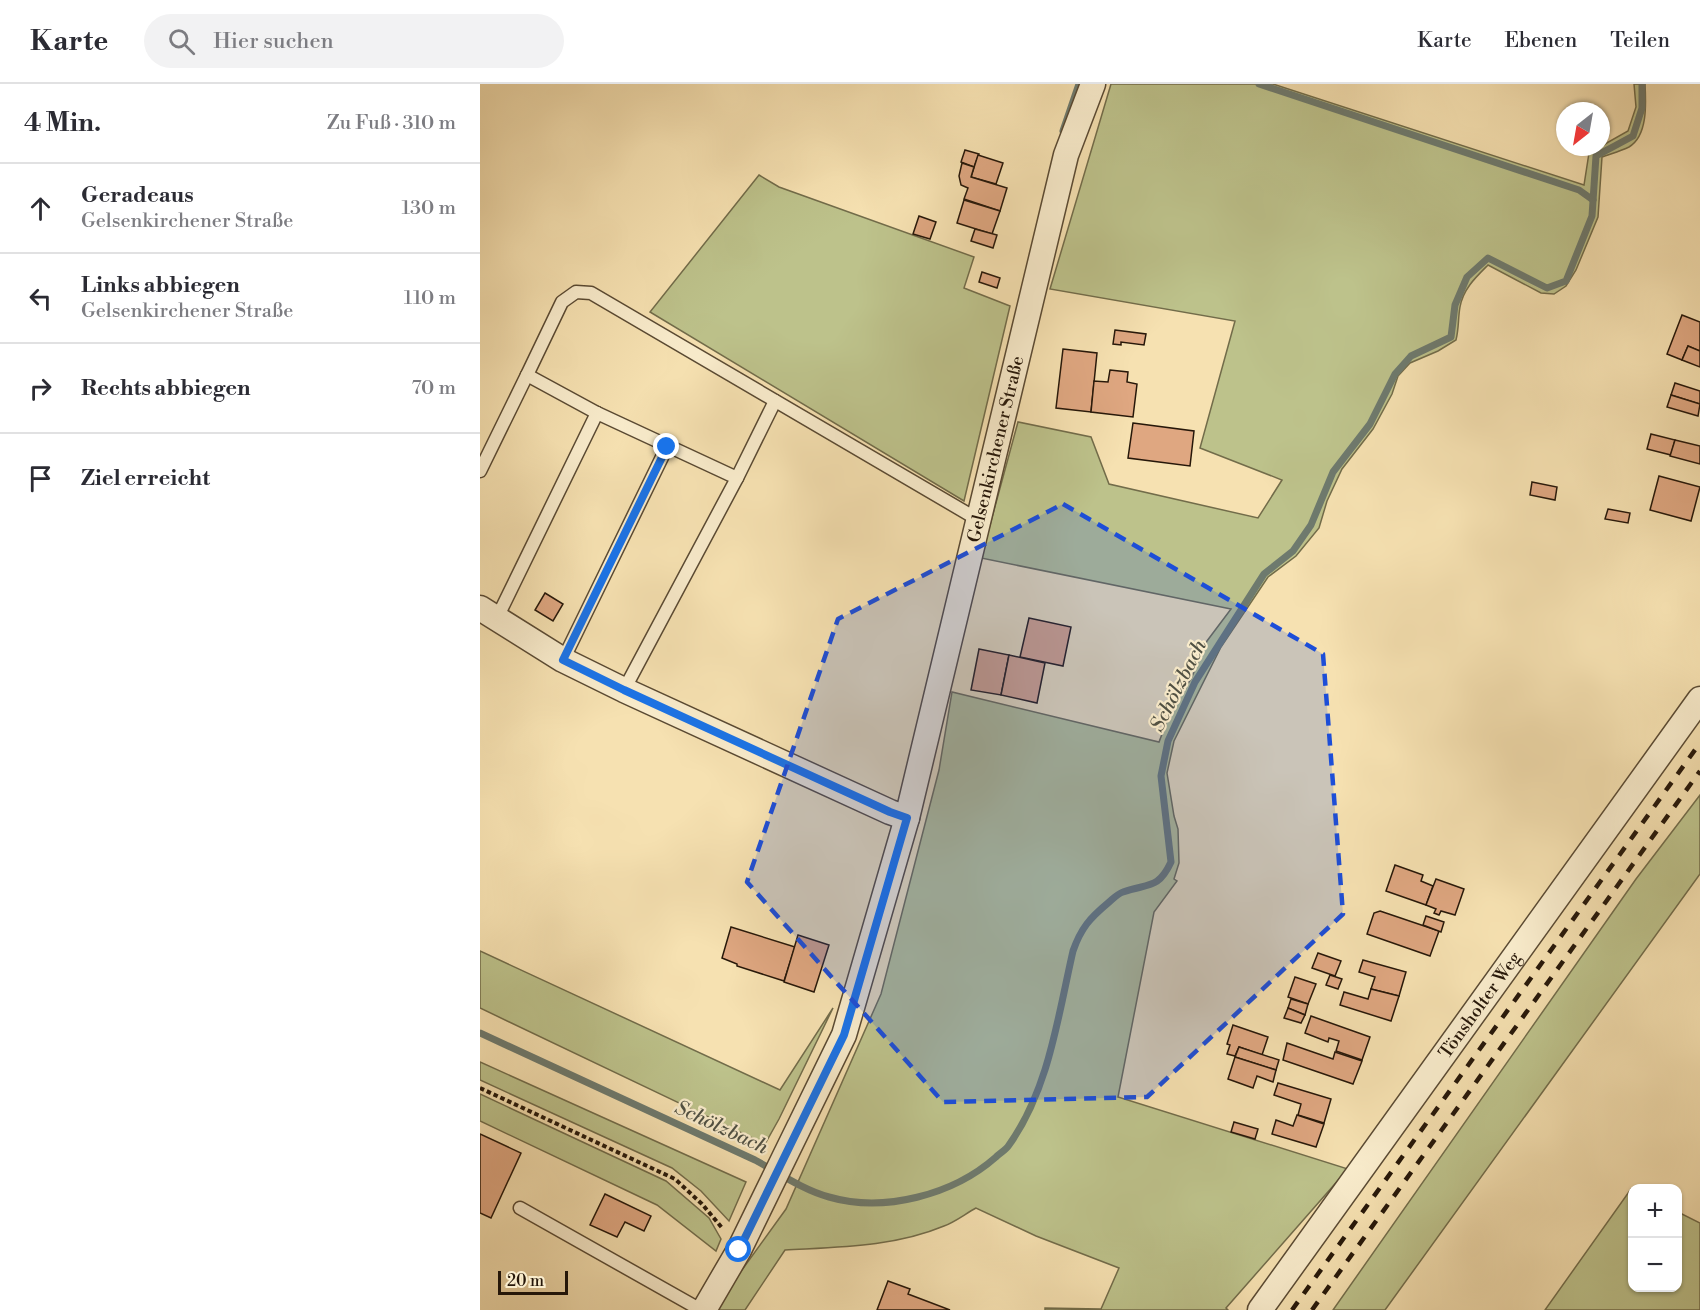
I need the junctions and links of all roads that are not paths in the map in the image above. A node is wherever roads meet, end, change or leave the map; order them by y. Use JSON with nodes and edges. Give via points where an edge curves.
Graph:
{"nodes":[{"id":1,"x":1093,"y":84,"type":"edge"},
{"id":2,"x":527,"y":375,"type":"junction"},
{"id":3,"x":775,"y":401,"type":"junction"},
{"id":4,"x":597,"y":413,"type":"junction"},
{"id":5,"x":667,"y":447,"type":"junction"},
{"id":6,"x":480,"y":471,"type":"edge"},
{"id":7,"x":737,"y":478,"type":"junction"},
{"id":8,"x":977,"y":519,"type":"junction"},
{"id":9,"x":488,"y":613,"type":"edge"},
{"id":10,"x":563,"y":660,"type":"junction"},
{"id":11,"x":624,"y":690,"type":"junction"},
{"id":12,"x":1700,"y":699,"type":"edge"},
{"id":13,"x":907,"y":818,"type":"junction"},
{"id":14,"x":520,"y":1208,"type":"dead end"},
{"id":15,"x":702,"y":1310,"type":"edge"},
{"id":16,"x":1260,"y":1310,"type":"edge"}],
"edges":[{"from":1,"to":8,"type":"street","name":"Gelsenkirchener Straße","via":[[1066,155]]},
{"from":2,"to":3,"type":"lane","via":[[562,303],[576,292],[591,292]]},
{"from":2,"to":4,"type":"lane"},
{"from":2,"to":6,"type":"lane"},
{"from":3,"to":7,"type":"lane"},
{"from":3,"to":8,"type":"lane"},
{"from":4,"to":5,"type":"lane"},
{"from":4,"to":9,"type":"lane"},
{"from":5,"to":7,"type":"lane"},
{"from":5,"to":10,"type":"lane"},
{"from":7,"to":11,"type":"lane"},
{"from":8,"to":13,"type":"street","name":"Gelsenkirchener Straße"},
{"from":9,"to":10,"type":"street"},
{"from":10,"to":11,"type":"street"},
{"from":11,"to":13,"type":"street"},
{"from":12,"to":16,"type":"street","name":"Tönsholter Weg"},
{"from":13,"to":15,"type":"street","name":"Gelsenkirchener Straße","via":[[844,1035],[739,1250]]},
{"from":14,"to":15,"type":"lane"}]}
